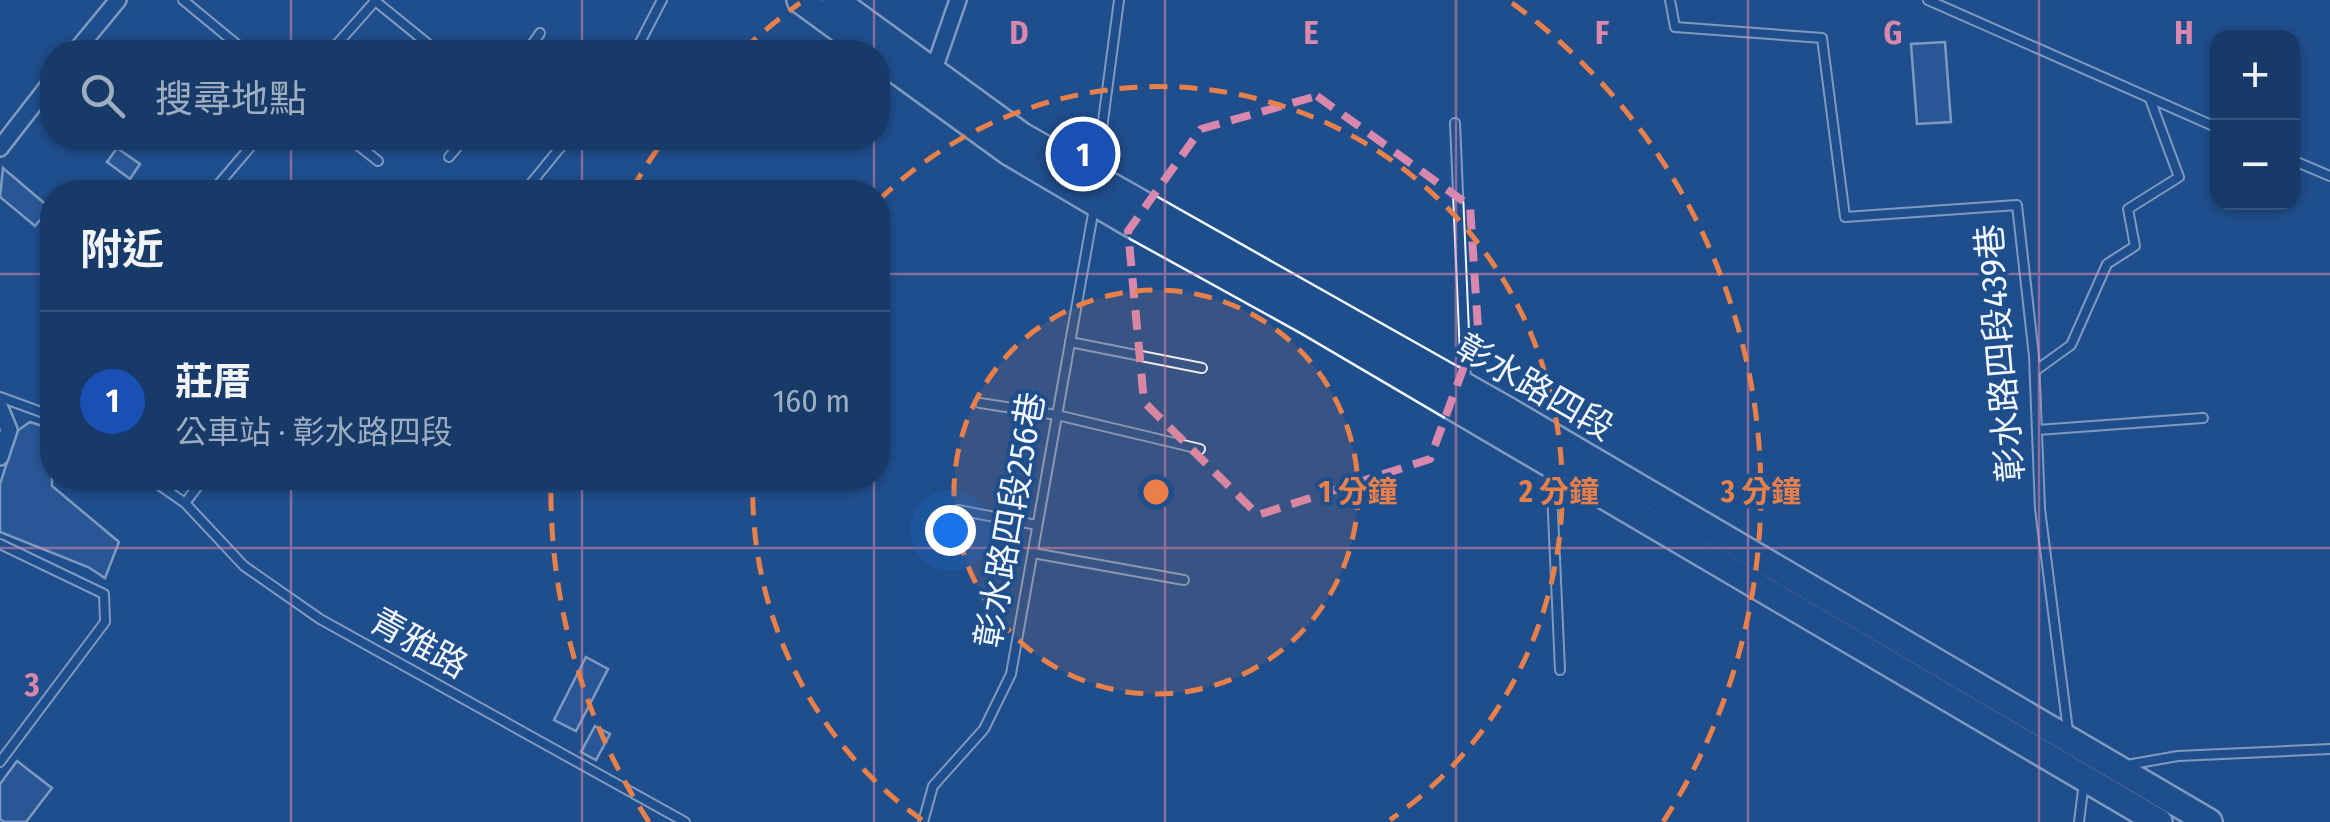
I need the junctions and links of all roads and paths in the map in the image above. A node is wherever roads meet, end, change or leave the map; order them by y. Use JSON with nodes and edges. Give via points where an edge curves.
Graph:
{"nodes":[{"id":1,"x":118,"y":0,"type":"edge"},
{"id":2,"x":183,"y":0,"type":"edge"},
{"id":3,"x":375,"y":0,"type":"edge"},
{"id":4,"x":662,"y":0,"type":"edge"},
{"id":5,"x":800,"y":0,"type":"edge"},
{"id":6,"x":834,"y":0,"type":"edge"},
{"id":7,"x":958,"y":0,"type":"edge"},
{"id":8,"x":1119,"y":0,"type":"edge"},
{"id":9,"x":1670,"y":0,"type":"edge"},
{"id":10,"x":1928,"y":0,"type":"edge"},
{"id":11,"x":540,"y":33,"type":"dead end"},
{"id":12,"x":85,"y":40,"type":"edge"},
{"id":13,"x":231,"y":40,"type":"edge"},
{"id":14,"x":340,"y":40,"type":"edge"},
{"id":15,"x":423,"y":40,"type":"edge"},
{"id":16,"x":535,"y":40,"type":"edge"},
{"id":17,"x":641,"y":40,"type":"edge"},
{"id":18,"x":855,"y":40,"type":"edge"},
{"id":19,"x":889,"y":40,"type":"edge"},
{"id":20,"x":890,"y":41,"type":"edge"},
{"id":21,"x":890,"y":66,"type":"edge"},
{"id":22,"x":933,"y":72,"type":"junction"},
{"id":23,"x":40,"y":96,"type":"edge"},
{"id":24,"x":2150,"y":99,"type":"junction"},
{"id":25,"x":1455,"y":124,"type":"dead end"},
{"id":26,"x":2210,"y":125,"type":"edge"},
{"id":27,"x":0,"y":148,"type":"edge"},
{"id":28,"x":248,"y":150,"type":"edge"},
{"id":29,"x":364,"y":150,"type":"edge"},
{"id":30,"x":455,"y":150,"type":"edge"},
{"id":31,"x":558,"y":150,"type":"edge"},
{"id":32,"x":449,"y":157,"type":"dead end"},
{"id":33,"x":378,"y":161,"type":"dead end"},
{"id":34,"x":2300,"y":163,"type":"edge"},
{"id":35,"x":2330,"y":176,"type":"edge"},
{"id":36,"x":222,"y":180,"type":"edge"},
{"id":37,"x":534,"y":180,"type":"edge"},
{"id":38,"x":1095,"y":191,"type":"junction"},
{"id":39,"x":1070,"y":342,"type":"junction"},
{"id":40,"x":1202,"y":368,"type":"dead end"},
{"id":41,"x":2035,"y":371,"type":"junction"},
{"id":42,"x":1467,"y":387,"type":"junction"},
{"id":43,"x":0,"y":397,"type":"edge"},
{"id":44,"x":980,"y":403,"type":"dead end"},
{"id":45,"x":0,"y":408,"type":"edge"},
{"id":46,"x":40,"y":412,"type":"edge"},
{"id":47,"x":1057,"y":415,"type":"junction"},
{"id":48,"x":2204,"y":418,"type":"dead end"},
{"id":49,"x":1500,"y":420,"type":"junction"},
{"id":50,"x":2037,"y":430,"type":"junction"},
{"id":51,"x":1200,"y":449,"type":"dead end"},
{"id":52,"x":0,"y":457,"type":"edge"},
{"id":53,"x":1551,"y":464,"type":"junction"},
{"id":54,"x":166,"y":490,"type":"edge"},
{"id":55,"x":195,"y":490,"type":"edge"},
{"id":56,"x":185,"y":503,"type":"junction"},
{"id":57,"x":958,"y":510,"type":"dead end"},
{"id":58,"x":1037,"y":525,"type":"junction"},
{"id":59,"x":0,"y":544,"type":"edge"},
{"id":60,"x":1033,"y":553,"type":"junction"},
{"id":61,"x":1184,"y":580,"type":"dead end"},
{"id":62,"x":1560,"y":670,"type":"dead end"},
{"id":63,"x":2071,"y":745,"type":"junction"},
{"id":64,"x":2330,"y":748,"type":"edge"},
{"id":65,"x":0,"y":762,"type":"edge"},
{"id":66,"x":2118,"y":767,"type":"junction"},
{"id":67,"x":2082,"y":772,"type":"junction"},
{"id":68,"x":685,"y":822,"type":"edge"},
{"id":69,"x":922,"y":822,"type":"edge"},
{"id":70,"x":2079,"y":822,"type":"edge"},
{"id":71,"x":2159,"y":822,"type":"edge"},
{"id":72,"x":2209,"y":822,"type":"edge"}],
"edges":[{"from":1,"to":12,"type":"street"},
{"from":2,"to":13,"type":"lane"},
{"from":3,"to":14,"type":"lane"},
{"from":3,"to":15,"type":"lane"},
{"from":4,"to":17,"type":"lane"},
{"from":5,"to":18,"type":"main road"},
{"from":6,"to":19,"type":"main road","name":"彰水路四段"},
{"from":7,"to":22,"type":"street"},
{"from":8,"to":38,"type":"lane","name":"彰水路四段256巷"},
{"from":9,"to":41,"type":"lane","name":"彰水路四段439巷","via":[[1675,27],[1822,38],[1845,217],[2018,205]]},
{"from":10,"to":24,"type":"lane"},
{"from":11,"to":16,"type":"lane"},
{"from":20,"to":22,"type":"main road","name":"彰水路四段"},
{"from":21,"to":38,"type":"main road","name":"彰水路四段","via":[[1009,152]]},
{"from":22,"to":38,"type":"main road","name":"彰水路四段"},
{"from":23,"to":27,"type":"street"},
{"from":24,"to":26,"type":"lane"},
{"from":24,"to":41,"type":"lane","via":[[2178,177],[2128,209],[2136,246],[2107,264],[2071,345]]},
{"from":25,"to":42,"type":"lane"},
{"from":28,"to":36,"type":"lane"},
{"from":29,"to":33,"type":"lane"},
{"from":30,"to":32,"type":"lane"},
{"from":31,"to":37,"type":"lane"},
{"from":34,"to":35,"type":"lane"},
{"from":38,"to":39,"type":"lane","name":"彰水路四段256巷"},
{"from":38,"to":42,"type":"main road","name":"彰水路四段"},
{"from":38,"to":49,"type":"main road","name":"彰水路四段","via":[[1307,320]]},
{"from":39,"to":40,"type":"lane"},
{"from":39,"to":47,"type":"lane","name":"彰水路四段256巷"},
{"from":41,"to":50,"type":"lane","name":"彰水路四段439巷"},
{"from":42,"to":49,"type":"main road","name":"彰水路四段"},
{"from":43,"to":46,"type":"lane"},
{"from":44,"to":47,"type":"lane"},
{"from":45,"to":52,"type":"street","via":[[9,430]]},
{"from":47,"to":51,"type":"lane"},
{"from":47,"to":58,"type":"lane","name":"彰水路四段256巷"},
{"from":48,"to":50,"type":"lane"},
{"from":49,"to":53,"type":"main road","name":"彰水路四段"},
{"from":49,"to":63,"type":"main road","name":"彰水路四段"},
{"from":50,"to":63,"type":"lane","name":"彰水路四段439巷","via":[[2040,510]]},
{"from":53,"to":62,"type":"lane"},
{"from":53,"to":67,"type":"main road","name":"彰水路四段"},
{"from":54,"to":56,"type":"lane","name":"青雅路"},
{"from":55,"to":56,"type":"lane"},
{"from":56,"to":68,"type":"lane","name":"青雅路","via":[[244,566],[320,619]]},
{"from":57,"to":58,"type":"lane"},
{"from":58,"to":60,"type":"lane","name":"彰水路四段256巷"},
{"from":59,"to":65,"type":"lane","via":[[104,594],[104,622]]},
{"from":60,"to":61,"type":"lane"},
{"from":60,"to":69,"type":"lane","name":"彰水路四段256巷","via":[[1011,674],[984,729],[932,786]]},
{"from":63,"to":66,"type":"main road","name":"彰水路四段"},
{"from":64,"to":66,"type":"lane","via":[[2178,756]]},
{"from":66,"to":67,"type":"lane"},
{"from":66,"to":72,"type":"main road","name":"彰水路四段"},
{"from":67,"to":70,"type":"lane"},
{"from":67,"to":71,"type":"main road","name":"彰水路四段"}]}
